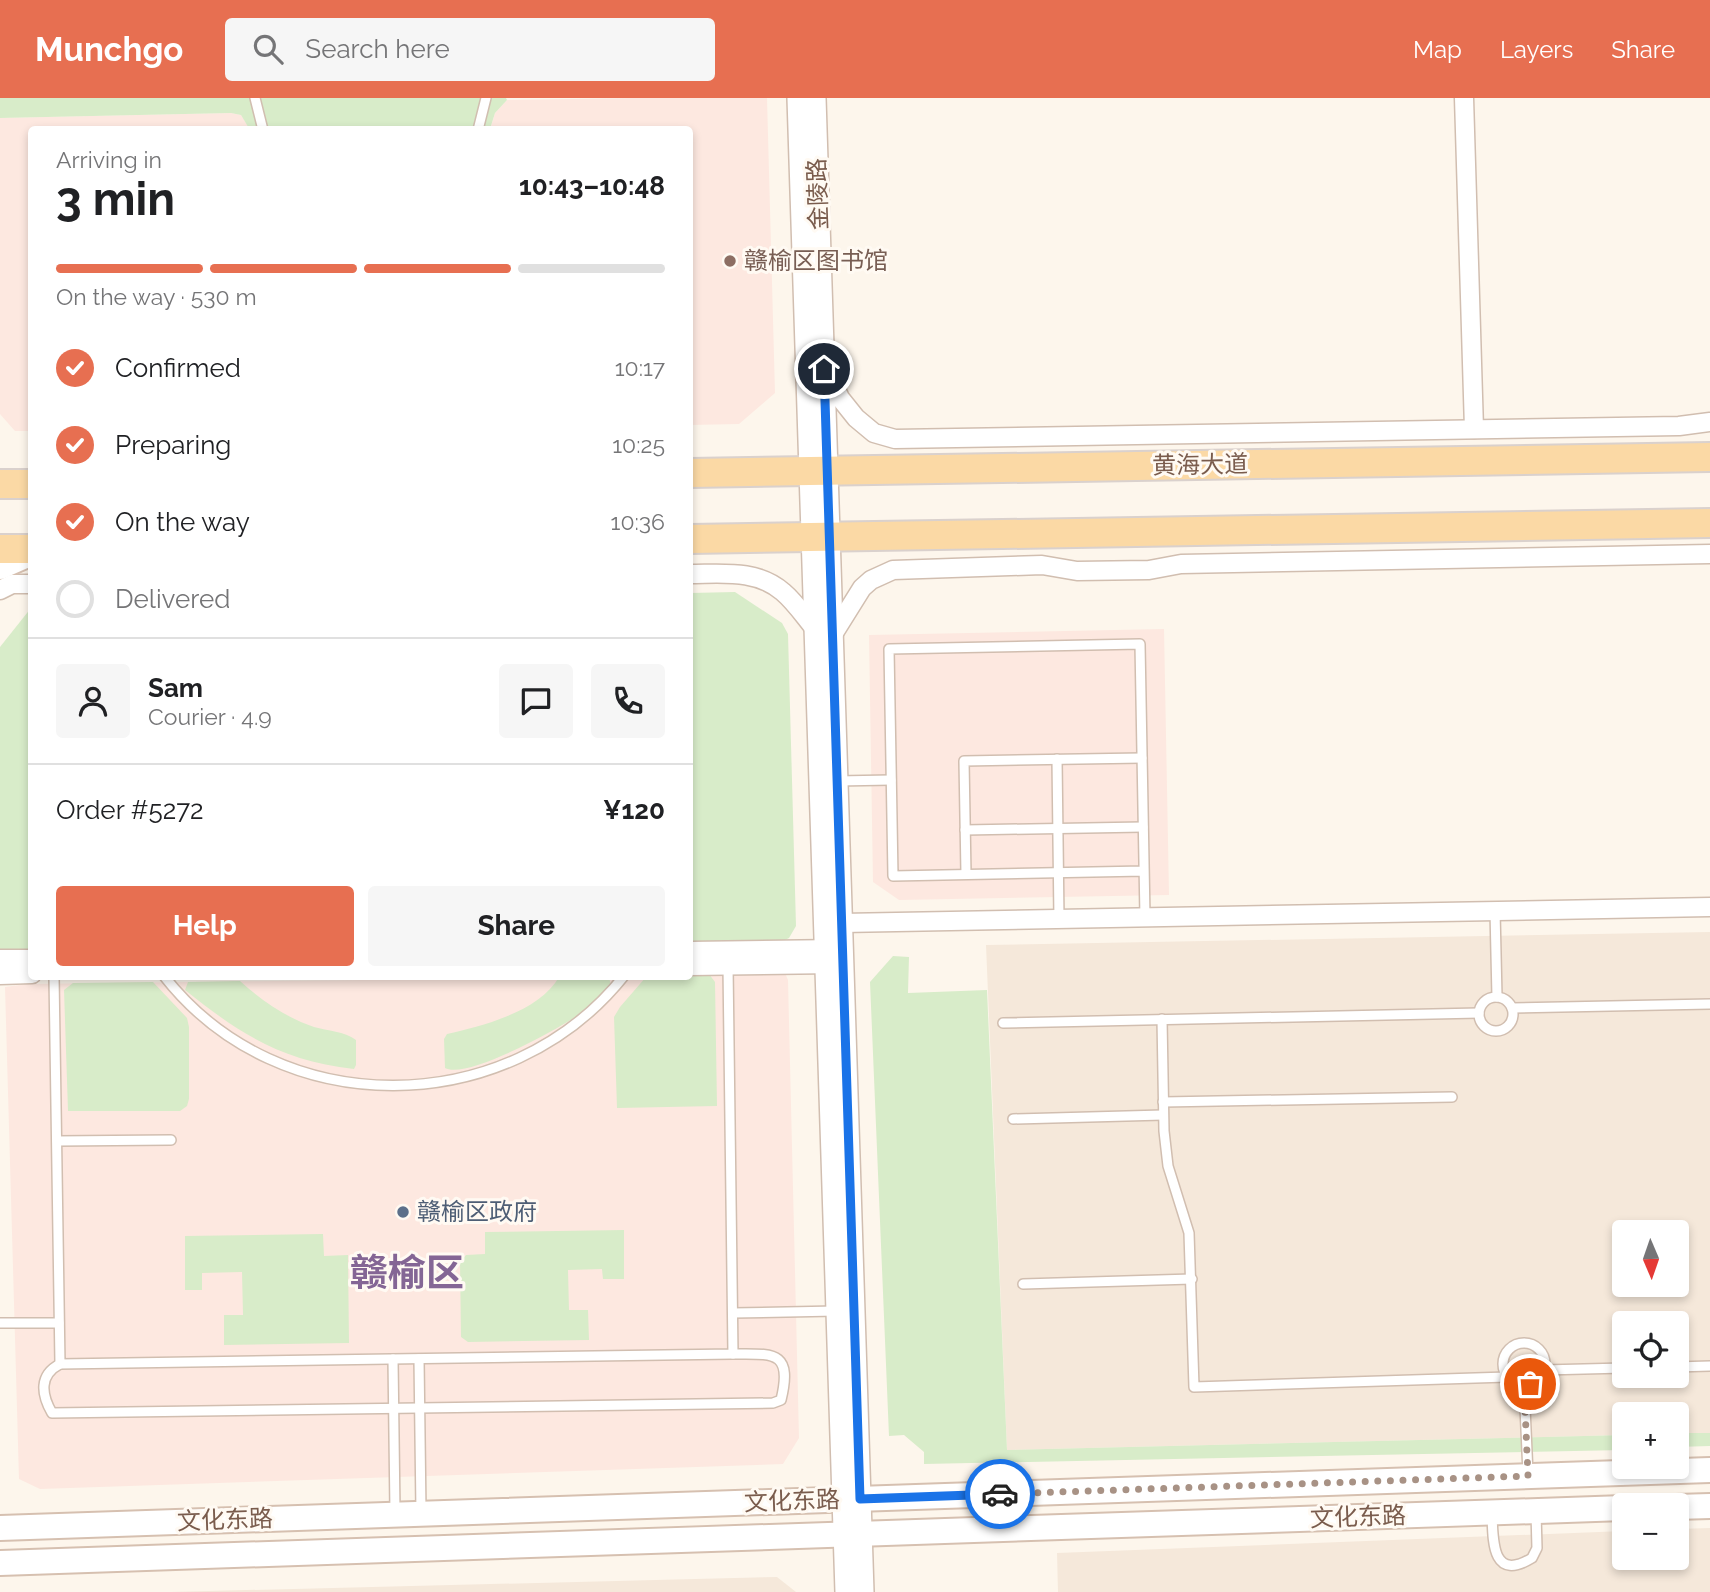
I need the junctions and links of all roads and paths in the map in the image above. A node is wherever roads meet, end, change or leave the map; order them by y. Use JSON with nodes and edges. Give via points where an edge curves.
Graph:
{"nodes":[{"id":1,"x":255,"y":98,"type":"edge"},
{"id":2,"x":486,"y":98,"type":"edge"},
{"id":3,"x":798,"y":98,"type":"edge"},
{"id":4,"x":815,"y":98,"type":"edge"},
{"id":5,"x":1464,"y":98,"type":"edge"},
{"id":6,"x":262,"y":126,"type":"edge"},
{"id":7,"x":479,"y":126,"type":"edge"},
{"id":8,"x":818,"y":217,"type":"junction"},
{"id":9,"x":1710,"y":422,"type":"edge"},
{"id":10,"x":1475,"y":429,"type":"junction"},
{"id":11,"x":1710,"y":457,"type":"edge"},
{"id":12,"x":1507,"y":460,"type":"junction"},
{"id":13,"x":1450,"y":461,"type":"junction"},
{"id":14,"x":0,"y":469,"type":"edge"},
{"id":15,"x":818,"y":471,"type":"junction"},
{"id":16,"x":693,"y":473,"type":"edge"},
{"id":17,"x":28,"y":477,"type":"edge"},
{"id":18,"x":0,"y":484,"type":"edge"},
{"id":19,"x":28,"y":484,"type":"edge"},
{"id":20,"x":1710,"y":523,"type":"edge"},
{"id":21,"x":820,"y":537,"type":"junction"},
{"id":22,"x":693,"y":539,"type":"edge"},
{"id":23,"x":0,"y":549,"type":"edge"},
{"id":24,"x":28,"y":551,"type":"edge"},
{"id":25,"x":28,"y":553,"type":"edge"},
{"id":26,"x":1710,"y":554,"type":"edge"},
{"id":27,"x":0,"y":566,"type":"edge"},
{"id":28,"x":693,"y":574,"type":"edge"},
{"id":29,"x":28,"y":584,"type":"edge"},
{"id":30,"x":0,"y":590,"type":"edge"},
{"id":31,"x":824,"y":632,"type":"junction"},
{"id":32,"x":1142,"y":758,"type":"junction"},
{"id":33,"x":1057,"y":760,"type":"junction"},
{"id":34,"x":891,"y":780,"type":"junction"},
{"id":35,"x":837,"y":781,"type":"junction"},
{"id":36,"x":1143,"y":827,"type":"junction"},
{"id":37,"x":1058,"y":828,"type":"junction"},
{"id":38,"x":965,"y":830,"type":"junction"},
{"id":39,"x":1144,"y":871,"type":"junction"},
{"id":40,"x":1059,"y":873,"type":"junction"},
{"id":41,"x":965,"y":874,"type":"junction"},
{"id":42,"x":1710,"y":907,"type":"edge"},
{"id":43,"x":1495,"y":911,"type":"junction"},
{"id":44,"x":1145,"y":917,"type":"junction"},
{"id":45,"x":1059,"y":919,"type":"junction"},
{"id":46,"x":842,"y":923,"type":"junction"},
{"id":47,"x":693,"y":951,"type":"edge"},
{"id":48,"x":834,"y":957,"type":"junction"},
{"id":49,"x":0,"y":959,"type":"edge"},
{"id":50,"x":28,"y":959,"type":"edge"},
{"id":51,"x":693,"y":966,"type":"edge"},
{"id":52,"x":728,"y":966,"type":"junction"},
{"id":53,"x":28,"y":974,"type":"edge"},
{"id":54,"x":0,"y":975,"type":"edge"},
{"id":55,"x":54,"y":980,"type":"edge"},
{"id":56,"x":168,"y":980,"type":"edge"},
{"id":57,"x":620,"y":980,"type":"edge"},
{"id":58,"x":1497,"y":997,"type":"junction"},
{"id":59,"x":1710,"y":1003,"type":"edge"},
{"id":60,"x":1512,"y":1008,"type":"junction"},
{"id":61,"x":1479,"y":1013,"type":"junction"},
{"id":62,"x":1162,"y":1019,"type":"junction"},
{"id":63,"x":1003,"y":1023,"type":"dead end"},
{"id":64,"x":1452,"y":1097,"type":"dead end"},
{"id":65,"x":1163,"y":1102,"type":"junction"},
{"id":66,"x":1164,"y":1115,"type":"junction"},
{"id":67,"x":1013,"y":1119,"type":"dead end"},
{"id":68,"x":171,"y":1140,"type":"dead end"},
{"id":69,"x":57,"y":1141,"type":"junction"},
{"id":70,"x":1192,"y":1279,"type":"junction"},
{"id":71,"x":1023,"y":1284,"type":"dead end"},
{"id":72,"x":837,"y":1311,"type":"junction"},
{"id":73,"x":733,"y":1313,"type":"junction"},
{"id":74,"x":59,"y":1323,"type":"junction"},
{"id":75,"x":0,"y":1324,"type":"edge"},
{"id":76,"x":733,"y":1354,"type":"junction"},
{"id":77,"x":393,"y":1359,"type":"junction"},
{"id":78,"x":419,"y":1359,"type":"junction"},
{"id":79,"x":60,"y":1364,"type":"junction"},
{"id":80,"x":1710,"y":1366,"type":"edge"},
{"id":81,"x":1689,"y":1367,"type":"edge"},
{"id":82,"x":1612,"y":1368,"type":"edge"},
{"id":83,"x":1544,"y":1370,"type":"junction"},
{"id":84,"x":1507,"y":1377,"type":"junction"},
{"id":85,"x":1524,"y":1385,"type":"junction"},
{"id":86,"x":419,"y":1407,"type":"junction"},
{"id":87,"x":394,"y":1408,"type":"junction"},
{"id":88,"x":1710,"y":1470,"type":"edge"},
{"id":89,"x":1528,"y":1476,"type":"junction"},
{"id":90,"x":852,"y":1499,"type":"junction"},
{"id":91,"x":1710,"y":1506,"type":"edge"},
{"id":92,"x":1689,"y":1507,"type":"edge"},
{"id":93,"x":1612,"y":1508,"type":"edge"},
{"id":94,"x":1536,"y":1511,"type":"junction"},
{"id":95,"x":421,"y":1513,"type":"junction"},
{"id":96,"x":1492,"y":1513,"type":"junction"},
{"id":97,"x":395,"y":1514,"type":"junction"},
{"id":98,"x":0,"y":1528,"type":"edge"},
{"id":99,"x":853,"y":1534,"type":"junction"},
{"id":100,"x":0,"y":1563,"type":"edge"},
{"id":101,"x":846,"y":1592,"type":"edge"},
{"id":102,"x":863,"y":1592,"type":"edge"}],
"edges":[{"from":1,"to":6,"type":"lane"},
{"from":2,"to":7,"type":"lane"},
{"from":3,"to":15,"type":"street","name":"金陵路"},
{"from":4,"to":8,"type":"street","name":"金陵路"},
{"from":5,"to":10,"type":"street"},
{"from":8,"to":10,"type":"street","via":[[827,229],[833,383],[856,418],[874,433],[895,439]]},
{"from":8,"to":15,"type":"street","name":"金陵路"},
{"from":9,"to":10,"type":"street"},
{"from":10,"to":12,"type":"street"},
{"from":10,"to":13,"type":"street"},
{"from":11,"to":12,"type":"main road","name":"黄海大道"},
{"from":12,"to":13,"type":"main road","name":"黄海大道"},
{"from":13,"to":15,"type":"main road","name":"黄海大道"},
{"from":14,"to":17,"type":"main road"},
{"from":15,"to":16,"type":"main road","name":"黄海大道"},
{"from":15,"to":21,"type":"street","name":"金陵路"},
{"from":18,"to":19,"type":"main road"},
{"from":20,"to":21,"type":"main road"},
{"from":21,"to":22,"type":"main road"},
{"from":21,"to":31,"type":"street","name":"金陵路"},
{"from":23,"to":24,"type":"main road"},
{"from":25,"to":27,"type":"main road"},
{"from":26,"to":31,"type":"street","via":[[1181,564],[1089,571],[1042,565],[893,570],[862,588]]},
{"from":28,"to":31,"type":"street","via":[[738,573],[766,580]]},
{"from":29,"to":30,"type":"street"},
{"from":31,"to":35,"type":"street","name":"金陵路"},
{"from":31,"to":48,"type":"street","name":"金陵路"},
{"from":32,"to":33,"type":"lane"},
{"from":32,"to":34,"type":"lane","via":[[1140,644],[889,649]]},
{"from":32,"to":36,"type":"lane"},
{"from":33,"to":37,"type":"lane"},
{"from":33,"to":38,"type":"lane","via":[[964,761]]},
{"from":34,"to":35,"type":"lane"},
{"from":34,"to":41,"type":"lane","via":[[893,876]]},
{"from":35,"to":46,"type":"street","name":"金陵路"},
{"from":36,"to":37,"type":"lane"},
{"from":36,"to":39,"type":"lane"},
{"from":37,"to":38,"type":"lane"},
{"from":37,"to":40,"type":"lane"},
{"from":38,"to":41,"type":"lane"},
{"from":39,"to":40,"type":"lane"},
{"from":39,"to":44,"type":"lane"},
{"from":40,"to":41,"type":"lane"},
{"from":40,"to":45,"type":"lane"},
{"from":42,"to":43,"type":"street"},
{"from":43,"to":44,"type":"street"},
{"from":43,"to":58,"type":"lane"},
{"from":44,"to":45,"type":"street"},
{"from":45,"to":46,"type":"street"},
{"from":46,"to":48,"type":"street","name":"金陵路"},
{"from":47,"to":48,"type":"street"},
{"from":48,"to":52,"type":"street"},
{"from":48,"to":72,"type":"street","name":"金陵路"},
{"from":48,"to":90,"type":"street","name":"金陵路"},
{"from":49,"to":50,"type":"street"},
{"from":51,"to":52,"type":"street"},
{"from":52,"to":73,"type":"lane"},
{"from":53,"to":54,"type":"street"},
{"from":55,"to":69,"type":"lane"},
{"from":56,"to":57,"type":"lane","via":[[208,1021],[274,1061],[322,1078],[399,1086],[463,1078],[523,1057],[566,1031]]},
{"from":58,"to":60,"type":"lane"},
{"from":58,"to":61,"type":"lane","via":[[1485,1001]]},
{"from":59,"to":60,"type":"lane"},
{"from":60,"to":61,"type":"lane","via":[[1507,1026],[1495,1031],[1483,1025]]},
{"from":61,"to":62,"type":"lane"},
{"from":62,"to":63,"type":"lane"},
{"from":62,"to":65,"type":"lane"},
{"from":64,"to":65,"type":"lane"},
{"from":65,"to":66,"type":"lane"},
{"from":66,"to":67,"type":"lane"},
{"from":66,"to":70,"type":"lane","via":[[1168,1166],[1189,1233]]},
{"from":68,"to":69,"type":"lane"},
{"from":69,"to":74,"type":"lane"},
{"from":70,"to":71,"type":"lane"},
{"from":70,"to":84,"type":"lane","via":[[1194,1387]]},
{"from":72,"to":73,"type":"lane"},
{"from":72,"to":90,"type":"street","name":"金陵路"},
{"from":73,"to":76,"type":"lane"},
{"from":74,"to":75,"type":"lane"},
{"from":74,"to":79,"type":"lane"},
{"from":76,"to":78,"type":"lane"},
{"from":76,"to":86,"type":"lane","via":[[778,1357],[783,1366],[781,1400]]},
{"from":77,"to":78,"type":"lane"},
{"from":77,"to":79,"type":"lane"},
{"from":77,"to":87,"type":"lane"},
{"from":78,"to":86,"type":"lane"},
{"from":79,"to":87,"type":"lane","via":[[45,1378],[45,1400],[52,1413]]},
{"from":80,"to":81,"type":"lane"},
{"from":82,"to":83,"type":"lane"},
{"from":83,"to":84,"type":"lane","via":[[1538,1348],[1523,1343],[1505,1356]]},
{"from":83,"to":85,"type":"lane","via":[[1536,1381]]},
{"from":84,"to":85,"type":"lane"},
{"from":85,"to":89,"type":"lane"},
{"from":86,"to":87,"type":"lane"},
{"from":86,"to":95,"type":"lane"},
{"from":87,"to":97,"type":"lane"},
{"from":88,"to":89,"type":"main road","name":"文化东路"},
{"from":89,"to":90,"type":"main road","name":"文化东路"},
{"from":90,"to":95,"type":"main road","name":"文化东路"},
{"from":90,"to":99,"type":"street","name":"金陵路"},
{"from":91,"to":92,"type":"main road"},
{"from":93,"to":94,"type":"main road","name":"文化东路"},
{"from":94,"to":96,"type":"main road","name":"文化东路"},
{"from":94,"to":96,"type":"lane","via":[[1537,1548],[1532,1558],[1515,1564],[1498,1559]]},
{"from":95,"to":97,"type":"main road","name":"文化东路"},
{"from":96,"to":99,"type":"main road","name":"文化东路"},
{"from":97,"to":98,"type":"main road","name":"文化东路"},
{"from":99,"to":100,"type":"main road","name":"文化东路"},
{"from":99,"to":101,"type":"street","name":"金陵路"},
{"from":99,"to":102,"type":"street","name":"金陵路"}]}
